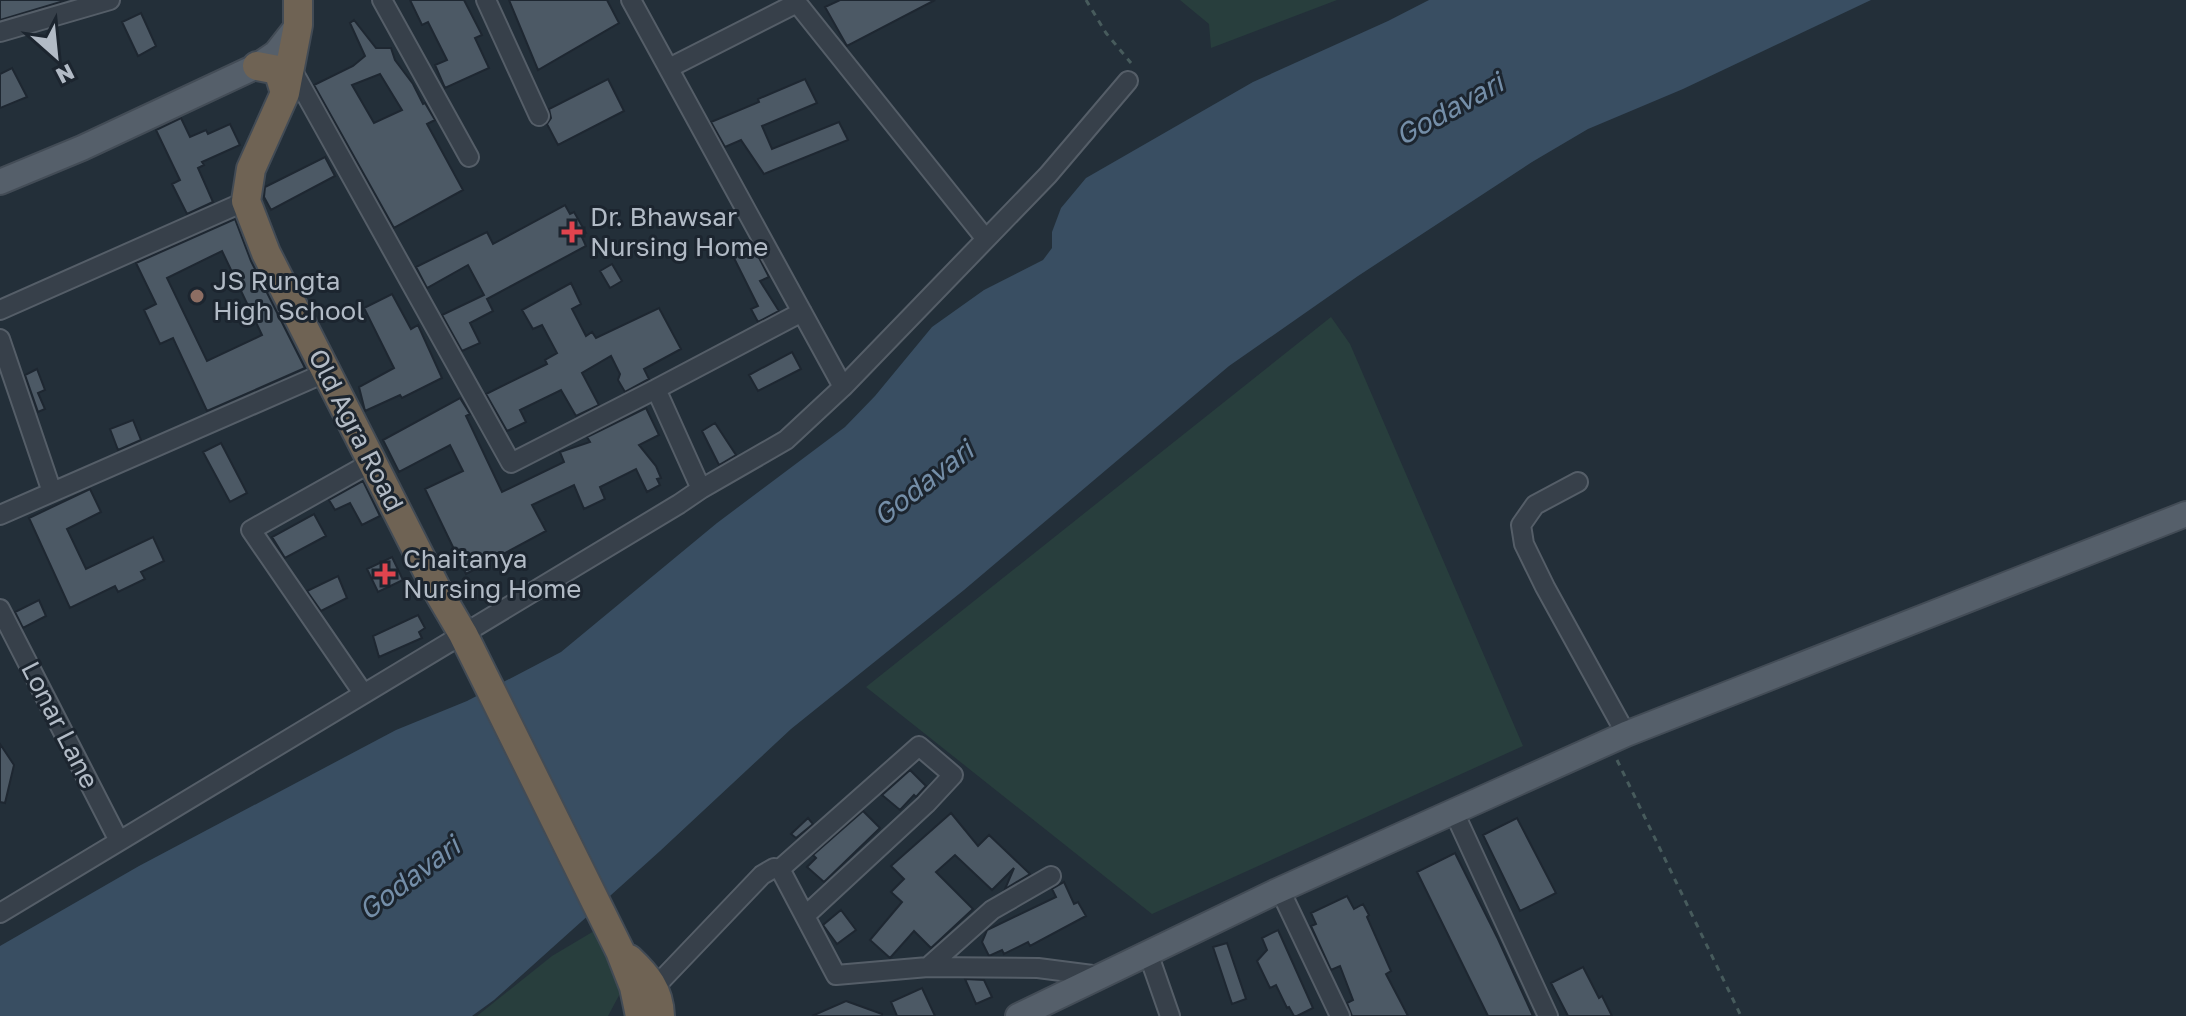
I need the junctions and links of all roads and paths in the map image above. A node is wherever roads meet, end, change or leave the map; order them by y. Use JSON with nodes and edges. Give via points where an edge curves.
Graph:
{"nodes":[{"id":1,"x":110,"y":0,"type":"edge"},
{"id":2,"x":318,"y":0,"type":"edge"},
{"id":3,"x":382,"y":0,"type":"edge"},
{"id":4,"x":486,"y":0,"type":"edge"},
{"id":5,"x":631,"y":0,"type":"edge"},
{"id":6,"x":1086,"y":0,"type":"edge"},
{"id":7,"x":298,"y":13,"type":"edge"},
{"id":8,"x":0,"y":32,"type":"edge"},
{"id":9,"x":257,"y":66,"type":"junction"},
{"id":10,"x":669,"y":68,"type":"junction"},
{"id":11,"x":288,"y":80,"type":"junction"},
{"id":12,"x":1128,"y":81,"type":"joint"},
{"id":13,"x":539,"y":116,"type":"dead end"},
{"id":14,"x":469,"y":157,"type":"dead end"},
{"id":15,"x":0,"y":182,"type":"edge"},
{"id":16,"x":246,"y":201,"type":"junction"},
{"id":17,"x":985,"y":238,"type":"junction"},
{"id":18,"x":0,"y":310,"type":"edge"},
{"id":19,"x":802,"y":312,"type":"junction"},
{"id":20,"x":0,"y":339,"type":"edge"},
{"id":21,"x":327,"y":372,"type":"junction"},
{"id":22,"x":843,"y":387,"type":"junction"},
{"id":23,"x":656,"y":389,"type":"junction"},
{"id":24,"x":372,"y":462,"type":"junction"},
{"id":25,"x":1578,"y":482,"type":"dead end"},
{"id":26,"x":701,"y":489,"type":"junction"},
{"id":27,"x":52,"y":492,"type":"junction"},
{"id":28,"x":2186,"y":514,"type":"edge"},
{"id":29,"x":0,"y":515,"type":"edge"},
{"id":30,"x":0,"y":609,"type":"edge"},
{"id":31,"x":468,"y":645,"type":"junction"},
{"id":32,"x":363,"y":693,"type":"junction"},
{"id":33,"x":1617,"y":738,"type":"junction"},
{"id":34,"x":1454,"y":812,"type":"junction"},
{"id":35,"x":119,"y":841,"type":"junction"},
{"id":36,"x":780,"y":869,"type":"junction"},
{"id":37,"x":1051,"y":876,"type":"dead end"},
{"id":38,"x":1280,"y":890,"type":"junction"},
{"id":39,"x":0,"y":913,"type":"edge"},
{"id":40,"x":806,"y":915,"type":"junction"},
{"id":41,"x":620,"y":951,"type":"junction"},
{"id":42,"x":1148,"y":953,"type":"junction"},
{"id":43,"x":928,"y":967,"type":"junction"},
{"id":44,"x":1101,"y":976,"type":"junction"},
{"id":45,"x":654,"y":988,"type":"junction"},
{"id":46,"x":640,"y":1016,"type":"edge"},
{"id":47,"x":660,"y":1016,"type":"edge"},
{"id":48,"x":1018,"y":1016,"type":"edge"},
{"id":49,"x":1170,"y":1016,"type":"edge"},
{"id":50,"x":1340,"y":1016,"type":"edge"},
{"id":51,"x":1548,"y":1016,"type":"edge"},
{"id":52,"x":1741,"y":1016,"type":"edge"}],
"edges":[{"from":1,"to":8,"type":"street"},
{"from":2,"to":7,"type":"highway"},
{"from":3,"to":14,"type":"street"},
{"from":4,"to":13,"type":"street"},
{"from":5,"to":10,"type":"street"},
{"from":6,"to":12,"type":"path","via":[[1134,67]]},
{"from":7,"to":9,"type":"main road","via":[[276,53]]},
{"from":7,"to":11,"type":"highway"},
{"from":9,"to":11,"type":"highway","via":[[278,70]]},
{"from":9,"to":15,"type":"main road"},
{"from":10,"to":17,"type":"street","via":[[797,3]]},
{"from":10,"to":19,"type":"street"},
{"from":11,"to":16,"type":"highway","via":[[251,169]]},
{"from":11,"to":23,"type":"street","via":[[511,463]]},
{"from":12,"to":17,"type":"street","via":[[1048,175]]},
{"from":16,"to":18,"type":"street"},
{"from":16,"to":21,"type":"highway","name":"Old Agra Road","via":[[266,253]]},
{"from":17,"to":22,"type":"street"},
{"from":19,"to":22,"type":"street"},
{"from":19,"to":23,"type":"street"},
{"from":20,"to":27,"type":"street"},
{"from":21,"to":24,"type":"highway","name":"Old Agra Road"},
{"from":21,"to":27,"type":"street"},
{"from":22,"to":26,"type":"street","via":[[786,440]]},
{"from":23,"to":26,"type":"street"},
{"from":24,"to":31,"type":"highway","name":"Old Agra Road"},
{"from":24,"to":32,"type":"street","via":[[251,530]]},
{"from":25,"to":33,"type":"street","via":[[1535,505],[1521,525],[1524,544]]},
{"from":26,"to":31,"type":"street"},
{"from":27,"to":29,"type":"street"},
{"from":28,"to":33,"type":"main road"},
{"from":30,"to":35,"type":"street","name":"Lonar Lane"},
{"from":31,"to":32,"type":"street"},
{"from":31,"to":41,"type":"highway","name":"Old Agra Road"},
{"from":32,"to":35,"type":"street"},
{"from":33,"to":34,"type":"main road"},
{"from":33,"to":52,"type":"path"},
{"from":34,"to":38,"type":"main road"},
{"from":34,"to":51,"type":"street"},
{"from":35,"to":39,"type":"street"},
{"from":36,"to":40,"type":"street"},
{"from":36,"to":40,"type":"street","via":[[919,746],[953,775]]},
{"from":36,"to":45,"type":"street","via":[[762,875]]},
{"from":37,"to":43,"type":"street","via":[[992,910]]},
{"from":38,"to":42,"type":"main road"},
{"from":38,"to":50,"type":"street"},
{"from":40,"to":43,"type":"street","via":[[836,975]]},
{"from":41,"to":45,"type":"highway","name":"Old Agra Road"},
{"from":41,"to":46,"type":"highway","name":"Old Agra Road"},
{"from":42,"to":44,"type":"main road"},
{"from":42,"to":49,"type":"street"},
{"from":43,"to":44,"type":"street","via":[[1038,968]]},
{"from":44,"to":48,"type":"main road"},
{"from":45,"to":47,"type":"highway","name":"Old Agra Road"}]}
